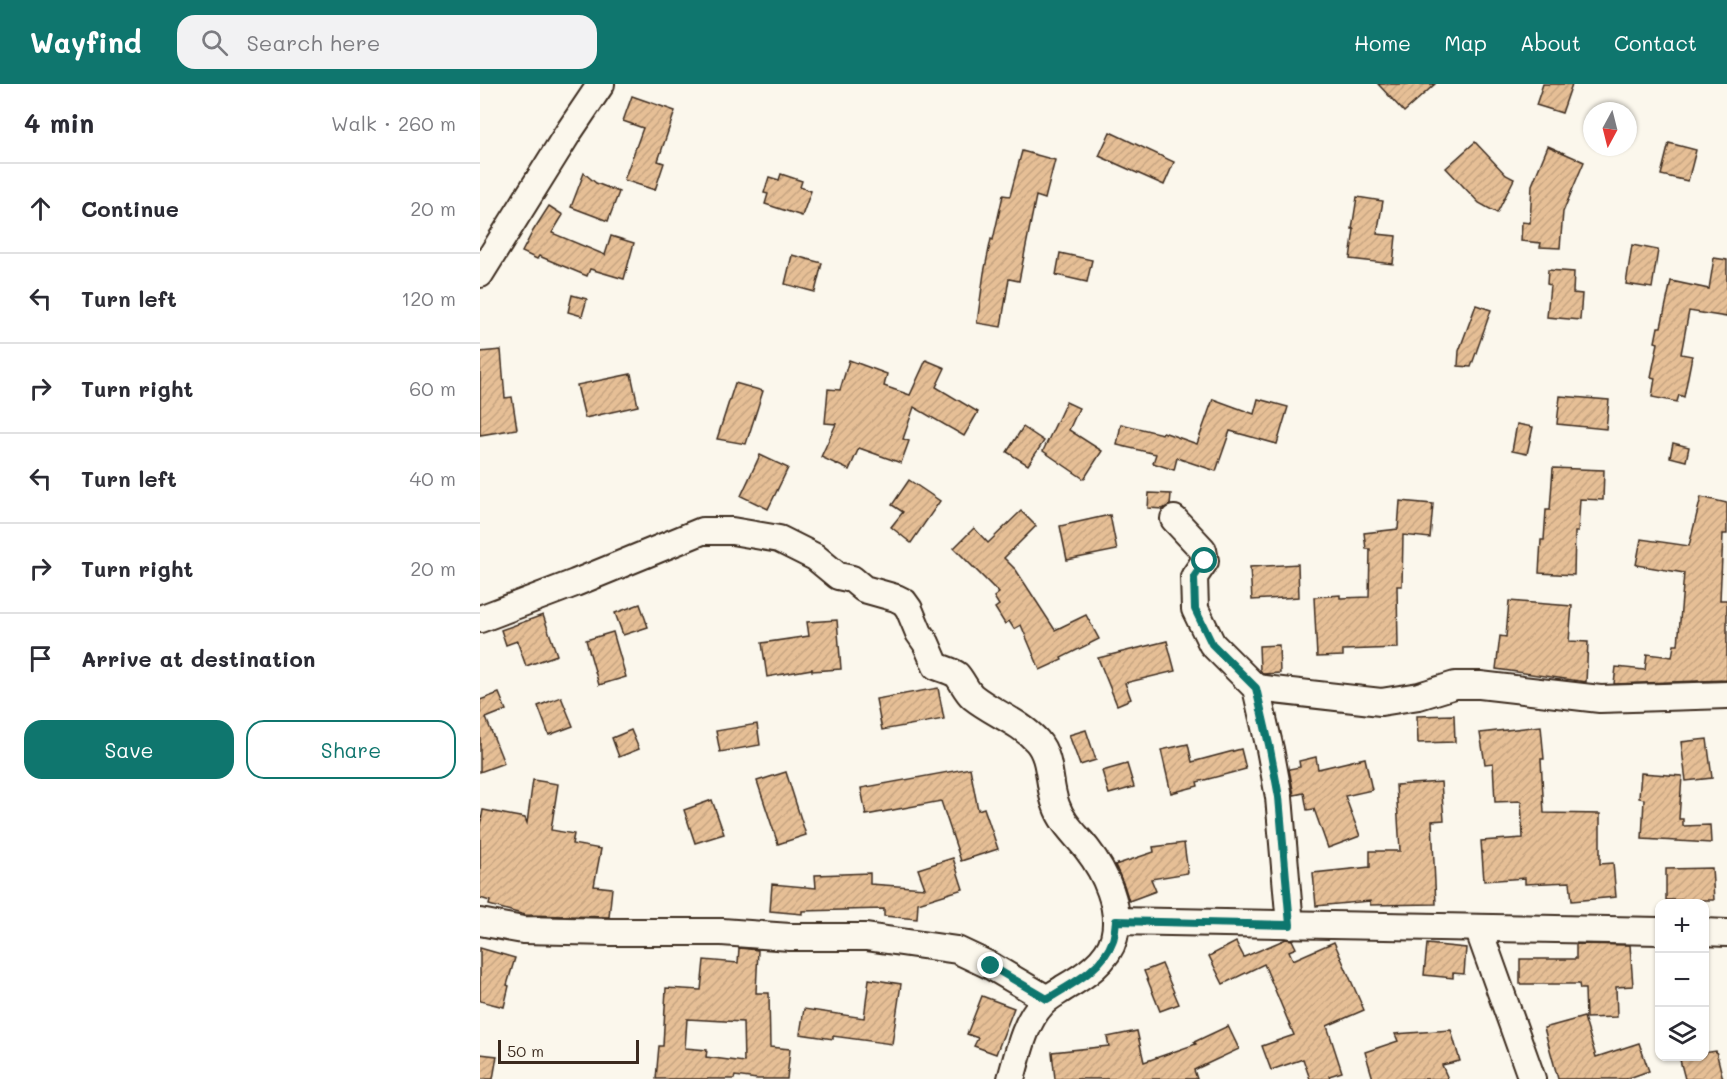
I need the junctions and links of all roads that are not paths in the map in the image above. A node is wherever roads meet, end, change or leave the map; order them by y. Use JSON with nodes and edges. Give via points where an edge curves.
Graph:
{"nodes":[{"id":1,"x":601,"y":84,"type":"edge"},
{"id":2,"x":480,"y":274,"type":"edge"},
{"id":3,"x":1174,"y":519,"type":"dead end"},
{"id":4,"x":480,"y":619,"type":"edge"},
{"id":5,"x":1256,"y":688,"type":"junction"},
{"id":6,"x":1727,"y":695,"type":"edge"},
{"id":7,"x":1116,"y":921,"type":"junction"},
{"id":8,"x":480,"y":922,"type":"edge"},
{"id":9,"x":1290,"y":925,"type":"junction"},
{"id":10,"x":1478,"y":928,"type":"junction"},
{"id":11,"x":1655,"y":931,"type":"edge"},
{"id":12,"x":1709,"y":932,"type":"edge"},
{"id":13,"x":1727,"y":933,"type":"edge"},
{"id":14,"x":1047,"y":999,"type":"junction"},
{"id":15,"x":1011,"y":1079,"type":"edge"},
{"id":16,"x":1532,"y":1079,"type":"edge"}],
"edges":[{"from":1,"to":2,"type":"street"},
{"from":3,"to":5,"type":"street","via":[[1203,550],[1205,561],[1194,577],[1195,609],[1212,644]]},
{"from":4,"to":7,"type":"street","via":[[702,531],[757,534],[803,550],[838,576],[904,602],[936,666],[955,674],[971,696],[1035,739],[1045,756],[1063,821],[1106,880]]},
{"from":5,"to":6,"type":"street","via":[[1381,702],[1455,685],[1600,699]]},
{"from":5,"to":9,"type":"street","via":[[1279,797]]},
{"from":7,"to":9,"type":"street"},
{"from":7,"to":14,"type":"street","via":[[1114,939],[1105,956],[1090,971]]},
{"from":8,"to":14,"type":"street","via":[[522,930],[866,937],[957,950]]},
{"from":9,"to":10,"type":"street"},
{"from":10,"to":11,"type":"street"},
{"from":10,"to":16,"type":"street"},
{"from":12,"to":13,"type":"street"},
{"from":14,"to":15,"type":"street","via":[[1031,1021]]}]}
